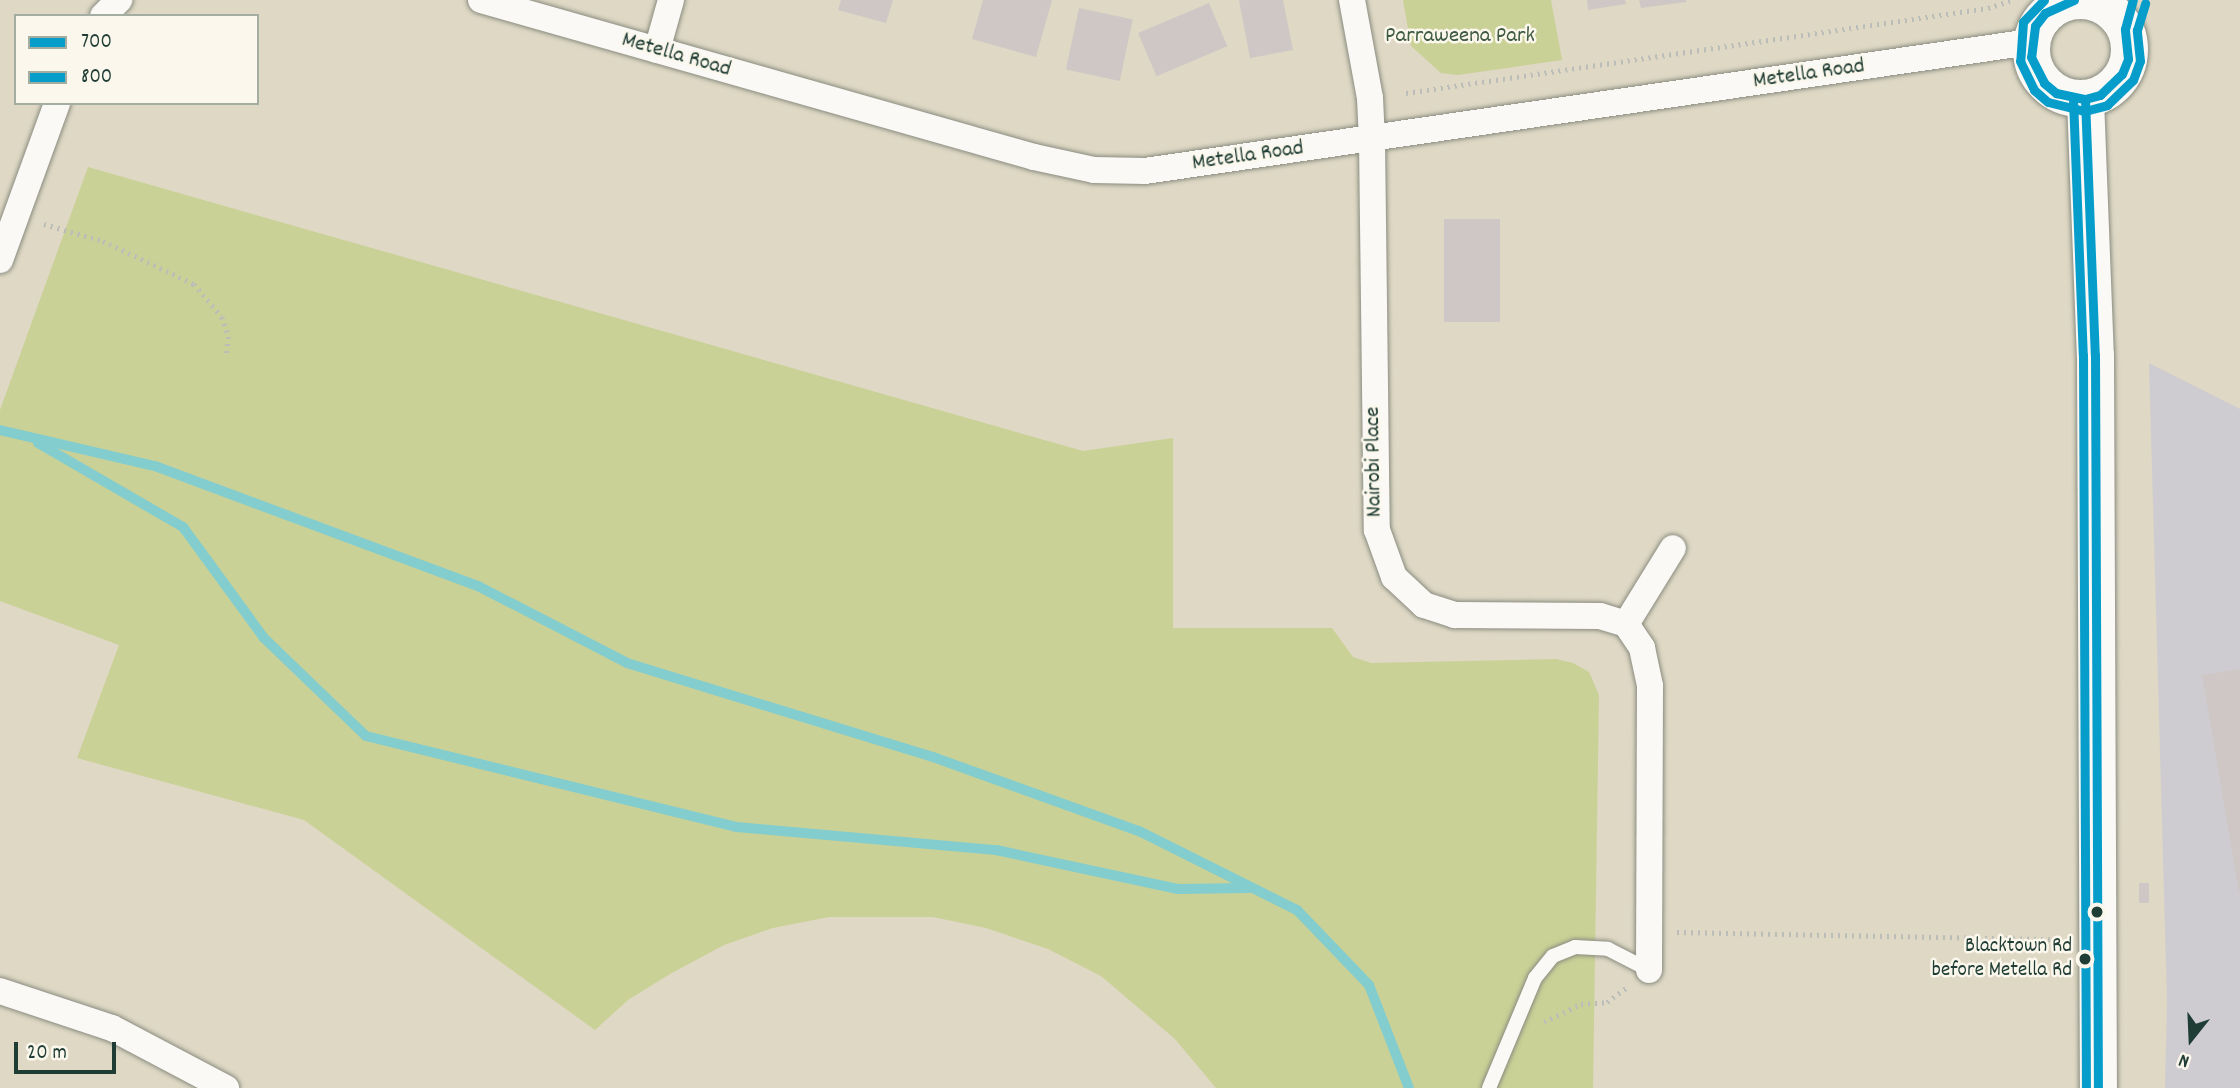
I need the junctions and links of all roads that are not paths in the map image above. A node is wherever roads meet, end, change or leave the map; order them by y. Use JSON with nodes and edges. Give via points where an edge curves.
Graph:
{"nodes":[{"id":1,"x":119,"y":0,"type":"edge"},
{"id":2,"x":481,"y":0,"type":"edge"},
{"id":3,"x":671,"y":0,"type":"edge"},
{"id":4,"x":1352,"y":0,"type":"edge"},
{"id":5,"x":2074,"y":0,"type":"edge"},
{"id":6,"x":105,"y":14,"type":"edge"},
{"id":7,"x":2129,"y":15,"type":"edge"},
{"id":8,"x":2030,"y":42,"type":"junction"},
{"id":9,"x":657,"y":50,"type":"junction"},
{"id":10,"x":2085,"y":99,"type":"junction"},
{"id":11,"x":56,"y":105,"type":"edge"},
{"id":12,"x":1372,"y":140,"type":"junction"},
{"id":13,"x":0,"y":260,"type":"edge"},
{"id":14,"x":1673,"y":548,"type":"dead end"},
{"id":15,"x":1626,"y":624,"type":"junction"},
{"id":16,"x":1649,"y":970,"type":"joint"},
{"id":17,"x":0,"y":990,"type":"edge"},
{"id":18,"x":226,"y":1088,"type":"edge"},
{"id":19,"x":1489,"y":1088,"type":"edge"},
{"id":20,"x":2098,"y":1088,"type":"edge"}],
"edges":[{"from":1,"to":6,"type":"street"},
{"from":2,"to":9,"type":"street","name":"Metella Road"},
{"from":3,"to":9,"type":"street"},
{"from":4,"to":12,"type":"street","name":"Nairobi Place","via":[[1370,98]]},
{"from":5,"to":7,"type":"main road"},
{"from":5,"to":8,"type":"main road","via":[[2045,13]]},
{"from":7,"to":10,"type":"main road","via":[[2129,52],[2122,74],[2100,95]]},
{"from":8,"to":10,"type":"main road","via":[[2033,64],[2044,83],[2070,98]]},
{"from":8,"to":12,"type":"street","name":"Metella Road"},
{"from":9,"to":12,"type":"street","name":"Metella Road","via":[[1094,170],[1145,172]]},
{"from":10,"to":20,"type":"main road","via":[[2095,355]]},
{"from":11,"to":13,"type":"street"},
{"from":12,"to":15,"type":"street","name":"Nairobi Place","via":[[1377,530],[1394,577],[1424,604],[1455,615],[1600,616]]},
{"from":14,"to":15,"type":"street"},
{"from":15,"to":16,"type":"street","via":[[1642,648],[1650,686]]},
{"from":16,"to":19,"type":"lane","via":[[1608,949],[1575,947],[1553,956],[1535,978],[1512,1043]]},
{"from":17,"to":18,"type":"street","via":[[112,1028]]}]}
